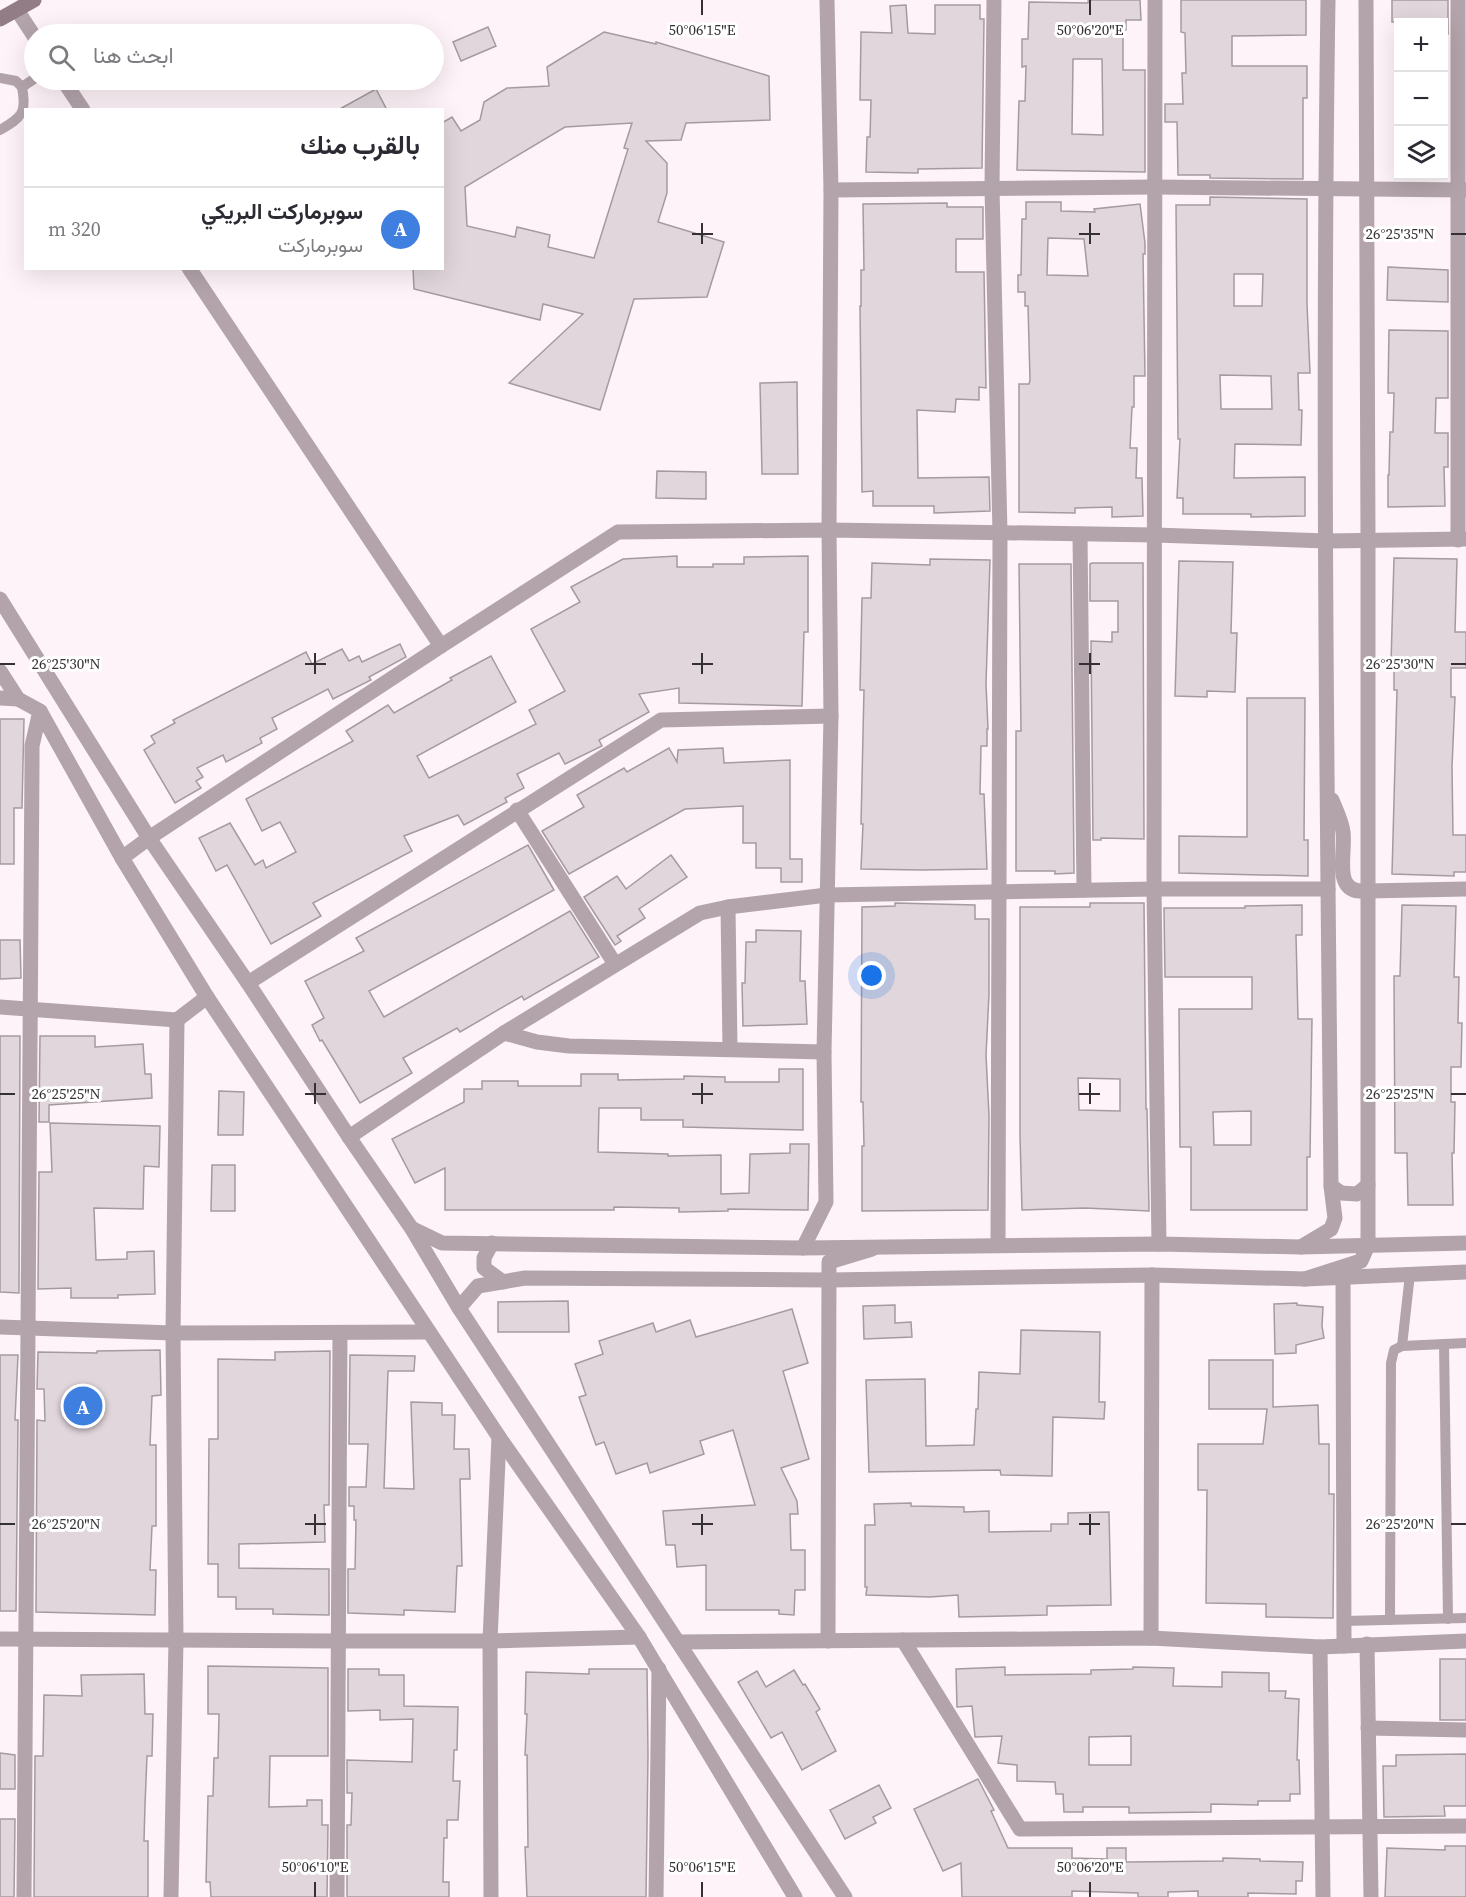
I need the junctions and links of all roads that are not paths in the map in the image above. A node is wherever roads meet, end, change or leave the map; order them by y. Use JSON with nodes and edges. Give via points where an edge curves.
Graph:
{"nodes":[{"id":1,"x":34,"y":0,"type":"edge"},
{"id":2,"x":827,"y":0,"type":"edge"},
{"id":3,"x":994,"y":0,"type":"edge"},
{"id":4,"x":1155,"y":0,"type":"edge"},
{"id":5,"x":1328,"y":0,"type":"edge"},
{"id":6,"x":1366,"y":0,"type":"edge"},
{"id":7,"x":1458,"y":0,"type":"edge"},
{"id":8,"x":17,"y":10,"type":"junction"},
{"id":9,"x":0,"y":19,"type":"edge"},
{"id":10,"x":26,"y":24,"type":"edge"},
{"id":11,"x":0,"y":78,"type":"edge"},
{"id":12,"x":22,"y":87,"type":"joint"},
{"id":13,"x":70,"y":90,"type":"edge"},
{"id":14,"x":82,"y":108,"type":"edge"},
{"id":15,"x":0,"y":129,"type":"edge"},
{"id":16,"x":1155,"y":187,"type":"junction"},
{"id":17,"x":992,"y":188,"type":"junction"},
{"id":18,"x":1325,"y":189,"type":"junction"},
{"id":19,"x":1366,"y":189,"type":"junction"},
{"id":20,"x":831,"y":190,"type":"junction"},
{"id":21,"x":1461,"y":190,"type":"edge"},
{"id":22,"x":190,"y":270,"type":"edge"},
{"id":23,"x":829,"y":530,"type":"junction"},
{"id":24,"x":999,"y":533,"type":"junction"},
{"id":25,"x":1080,"y":534,"type":"junction"},
{"id":26,"x":1155,"y":535,"type":"junction"},
{"id":27,"x":1462,"y":539,"type":"edge"},
{"id":28,"x":1326,"y":541,"type":"junction"},
{"id":29,"x":1368,"y":541,"type":"junction"},
{"id":30,"x":0,"y":599,"type":"edge"},
{"id":31,"x":441,"y":646,"type":"junction"},
{"id":32,"x":0,"y":671,"type":"edge"},
{"id":33,"x":0,"y":698,"type":"edge"},
{"id":34,"x":18,"y":699,"type":"junction"},
{"id":35,"x":40,"y":711,"type":"junction"},
{"id":36,"x":831,"y":716,"type":"junction"},
{"id":37,"x":1328,"y":789,"type":"junction"},
{"id":38,"x":517,"y":810,"type":"junction"},
{"id":39,"x":149,"y":838,"type":"junction"},
{"id":40,"x":122,"y":858,"type":"junction"},
{"id":41,"x":1154,"y":889,"type":"junction"},
{"id":42,"x":1328,"y":889,"type":"junction"},
{"id":43,"x":1084,"y":890,"type":"junction"},
{"id":44,"x":1466,"y":890,"type":"edge"},
{"id":45,"x":999,"y":891,"type":"junction"},
{"id":46,"x":1368,"y":891,"type":"junction"},
{"id":47,"x":827,"y":896,"type":"junction"},
{"id":48,"x":728,"y":907,"type":"junction"},
{"id":49,"x":615,"y":964,"type":"junction"},
{"id":50,"x":249,"y":983,"type":"junction"},
{"id":51,"x":207,"y":997,"type":"junction"},
{"id":52,"x":0,"y":1007,"type":"edge"},
{"id":53,"x":30,"y":1008,"type":"junction"},
{"id":54,"x":177,"y":1020,"type":"junction"},
{"id":55,"x":504,"y":1033,"type":"junction"},
{"id":56,"x":730,"y":1049,"type":"junction"},
{"id":57,"x":824,"y":1052,"type":"junction"},
{"id":58,"x":349,"y":1137,"type":"junction"},
{"id":59,"x":1368,"y":1185,"type":"junction"},
{"id":60,"x":1331,"y":1186,"type":"junction"},
{"id":61,"x":412,"y":1229,"type":"junction"},
{"id":62,"x":492,"y":1243,"type":"junction"},
{"id":63,"x":1466,"y":1243,"type":"edge"},
{"id":64,"x":1159,"y":1244,"type":"junction"},
{"id":65,"x":998,"y":1245,"type":"junction"},
{"id":66,"x":1368,"y":1245,"type":"junction"},
{"id":67,"x":879,"y":1247,"type":"junction"},
{"id":68,"x":1301,"y":1247,"type":"junction"},
{"id":69,"x":803,"y":1248,"type":"junction"},
{"id":70,"x":1466,"y":1272,"type":"edge"},
{"id":71,"x":1410,"y":1274,"type":"junction"},
{"id":72,"x":1152,"y":1275,"type":"junction"},
{"id":73,"x":1342,"y":1276,"type":"junction"},
{"id":74,"x":1305,"y":1279,"type":"junction"},
{"id":75,"x":829,"y":1280,"type":"junction"},
{"id":76,"x":503,"y":1282,"type":"junction"},
{"id":77,"x":459,"y":1308,"type":"junction"},
{"id":78,"x":0,"y":1327,"type":"edge"},
{"id":79,"x":27,"y":1328,"type":"junction"},
{"id":80,"x":428,"y":1332,"type":"junction"},
{"id":81,"x":173,"y":1333,"type":"junction"},
{"id":82,"x":340,"y":1333,"type":"junction"},
{"id":83,"x":1466,"y":1343,"type":"edge"},
{"id":84,"x":1444,"y":1344,"type":"junction"},
{"id":85,"x":1402,"y":1346,"type":"junction"},
{"id":86,"x":499,"y":1437,"type":"junction"},
{"id":87,"x":1466,"y":1618,"type":"edge"},
{"id":88,"x":1448,"y":1619,"type":"junction"},
{"id":89,"x":1390,"y":1620,"type":"junction"},
{"id":90,"x":1344,"y":1622,"type":"junction"},
{"id":91,"x":639,"y":1637,"type":"junction"},
{"id":92,"x":25,"y":1638,"type":"junction"},
{"id":93,"x":1151,"y":1638,"type":"junction"},
{"id":94,"x":0,"y":1639,"type":"edge"},
{"id":95,"x":176,"y":1640,"type":"junction"},
{"id":96,"x":903,"y":1640,"type":"junction"},
{"id":97,"x":338,"y":1641,"type":"junction"},
{"id":98,"x":490,"y":1641,"type":"junction"},
{"id":99,"x":828,"y":1641,"type":"junction"},
{"id":100,"x":1466,"y":1641,"type":"edge"},
{"id":101,"x":678,"y":1642,"type":"junction"},
{"id":102,"x":1366,"y":1644,"type":"junction"},
{"id":103,"x":1344,"y":1646,"type":"junction"},
{"id":104,"x":1320,"y":1647,"type":"junction"},
{"id":105,"x":659,"y":1669,"type":"junction"},
{"id":106,"x":1368,"y":1728,"type":"junction"},
{"id":107,"x":1466,"y":1730,"type":"edge"},
{"id":108,"x":1466,"y":1826,"type":"edge"},
{"id":109,"x":1322,"y":1827,"type":"junction"},
{"id":110,"x":1369,"y":1828,"type":"junction"},
{"id":111,"x":24,"y":1897,"type":"edge"},
{"id":112,"x":171,"y":1897,"type":"edge"},
{"id":113,"x":337,"y":1897,"type":"edge"},
{"id":114,"x":491,"y":1897,"type":"edge"},
{"id":115,"x":656,"y":1897,"type":"edge"},
{"id":116,"x":795,"y":1897,"type":"edge"},
{"id":117,"x":845,"y":1897,"type":"edge"},
{"id":118,"x":1323,"y":1897,"type":"edge"},
{"id":119,"x":1371,"y":1897,"type":"edge"}],
"edges":[{"from":1,"to":8,"type":"main road"},
{"from":2,"to":20,"type":"street"},
{"from":3,"to":17,"type":"street"},
{"from":4,"to":16,"type":"street"},
{"from":5,"to":18,"type":"street"},
{"from":6,"to":19,"type":"street"},
{"from":7,"to":21,"type":"street"},
{"from":8,"to":9,"type":"main road"},
{"from":8,"to":10,"type":"street"},
{"from":11,"to":12,"type":"lane","via":[[16,81]]},
{"from":12,"to":15,"type":"lane","via":[[23,112]]},
{"from":13,"to":14,"type":"street"},
{"from":16,"to":17,"type":"street"},
{"from":16,"to":18,"type":"street"},
{"from":16,"to":26,"type":"street"},
{"from":17,"to":20,"type":"street"},
{"from":17,"to":24,"type":"street"},
{"from":18,"to":19,"type":"street"},
{"from":18,"to":28,"type":"street"},
{"from":19,"to":21,"type":"street"},
{"from":19,"to":29,"type":"street"},
{"from":20,"to":23,"type":"street"},
{"from":21,"to":27,"type":"street"},
{"from":22,"to":31,"type":"street"},
{"from":23,"to":24,"type":"street"},
{"from":23,"to":31,"type":"street","via":[[618,532]]},
{"from":23,"to":36,"type":"street"},
{"from":24,"to":25,"type":"street"},
{"from":24,"to":45,"type":"street"},
{"from":25,"to":26,"type":"street"},
{"from":25,"to":43,"type":"street"},
{"from":26,"to":28,"type":"street"},
{"from":26,"to":41,"type":"street"},
{"from":27,"to":29,"type":"street"},
{"from":28,"to":29,"type":"street"},
{"from":28,"to":37,"type":"street"},
{"from":29,"to":46,"type":"street"},
{"from":30,"to":39,"type":"street"},
{"from":31,"to":39,"type":"street"},
{"from":32,"to":34,"type":"street"},
{"from":33,"to":34,"type":"street"},
{"from":34,"to":35,"type":"street"},
{"from":35,"to":40,"type":"street"},
{"from":35,"to":53,"type":"street","via":[[32,746]]},
{"from":36,"to":38,"type":"street","via":[[662,720]]},
{"from":36,"to":47,"type":"street"},
{"from":37,"to":42,"type":"street"},
{"from":37,"to":46,"type":"street","via":[[1343,831],[1343,878],[1348,888]]},
{"from":38,"to":49,"type":"street"},
{"from":38,"to":50,"type":"street"},
{"from":39,"to":40,"type":"street"},
{"from":39,"to":50,"type":"street"},
{"from":40,"to":51,"type":"street"},
{"from":41,"to":42,"type":"street"},
{"from":41,"to":43,"type":"street"},
{"from":41,"to":64,"type":"street"},
{"from":42,"to":60,"type":"street"},
{"from":43,"to":45,"type":"street"},
{"from":44,"to":46,"type":"street"},
{"from":45,"to":47,"type":"street"},
{"from":45,"to":65,"type":"street"},
{"from":46,"to":59,"type":"street"},
{"from":47,"to":48,"type":"street"},
{"from":47,"to":57,"type":"street"},
{"from":48,"to":49,"type":"street","via":[[700,913]]},
{"from":48,"to":56,"type":"street"},
{"from":49,"to":55,"type":"street"},
{"from":50,"to":58,"type":"street"},
{"from":51,"to":54,"type":"street"},
{"from":51,"to":80,"type":"street"},
{"from":52,"to":53,"type":"street"},
{"from":53,"to":54,"type":"street"},
{"from":53,"to":79,"type":"street"},
{"from":54,"to":81,"type":"street"},
{"from":55,"to":56,"type":"street","via":[[569,1046]]},
{"from":55,"to":58,"type":"street"},
{"from":56,"to":57,"type":"street"},
{"from":57,"to":69,"type":"street","via":[[826,1202]]},
{"from":58,"to":61,"type":"street"},
{"from":59,"to":60,"type":"street","via":[[1357,1194],[1341,1193]]},
{"from":59,"to":66,"type":"street"},
{"from":60,"to":68,"type":"street","via":[[1335,1218],[1331,1229]]},
{"from":61,"to":62,"type":"street","via":[[442,1243]]},
{"from":61,"to":77,"type":"street"},
{"from":62,"to":69,"type":"street"},
{"from":62,"to":76,"type":"street","via":[[484,1258],[484,1268]]},
{"from":63,"to":66,"type":"street"},
{"from":64,"to":65,"type":"street"},
{"from":64,"to":68,"type":"street"},
{"from":65,"to":67,"type":"street"},
{"from":66,"to":68,"type":"street"},
{"from":66,"to":74,"type":"street","via":[[1361,1261]]},
{"from":67,"to":69,"type":"street"},
{"from":67,"to":75,"type":"street","via":[[829,1263]]},
{"from":70,"to":71,"type":"street"},
{"from":71,"to":73,"type":"street"},
{"from":71,"to":85,"type":"lane"},
{"from":72,"to":74,"type":"street"},
{"from":72,"to":75,"type":"street"},
{"from":72,"to":93,"type":"street"},
{"from":73,"to":74,"type":"street"},
{"from":73,"to":90,"type":"street"},
{"from":75,"to":76,"type":"street","via":[[525,1278]]},
{"from":75,"to":99,"type":"street"},
{"from":76,"to":77,"type":"street","via":[[478,1286]]},
{"from":77,"to":101,"type":"street"},
{"from":78,"to":79,"type":"street"},
{"from":79,"to":81,"type":"street"},
{"from":79,"to":92,"type":"street"},
{"from":80,"to":82,"type":"street"},
{"from":80,"to":86,"type":"street"},
{"from":81,"to":82,"type":"street"},
{"from":81,"to":95,"type":"street"},
{"from":82,"to":97,"type":"street"},
{"from":83,"to":84,"type":"lane"},
{"from":84,"to":85,"type":"lane"},
{"from":84,"to":88,"type":"lane"},
{"from":85,"to":89,"type":"lane","via":[[1394,1350],[1391,1363]]},
{"from":86,"to":91,"type":"street"},
{"from":86,"to":98,"type":"street"},
{"from":87,"to":88,"type":"lane"},
{"from":88,"to":89,"type":"lane"},
{"from":89,"to":90,"type":"lane"},
{"from":90,"to":103,"type":"street"},
{"from":91,"to":98,"type":"street"},
{"from":91,"to":105,"type":"street"},
{"from":92,"to":94,"type":"street"},
{"from":92,"to":95,"type":"street"},
{"from":92,"to":111,"type":"street"},
{"from":93,"to":96,"type":"street"},
{"from":93,"to":104,"type":"street"},
{"from":95,"to":97,"type":"street"},
{"from":95,"to":112,"type":"street"},
{"from":96,"to":99,"type":"street"},
{"from":96,"to":109,"type":"street","via":[[1020,1829]]},
{"from":97,"to":98,"type":"street"},
{"from":97,"to":113,"type":"street"},
{"from":98,"to":114,"type":"street"},
{"from":99,"to":101,"type":"street"},
{"from":100,"to":102,"type":"street"},
{"from":101,"to":117,"type":"street"},
{"from":102,"to":103,"type":"street"},
{"from":102,"to":106,"type":"street"},
{"from":103,"to":104,"type":"street"},
{"from":104,"to":109,"type":"street"},
{"from":105,"to":115,"type":"street"},
{"from":105,"to":116,"type":"street"},
{"from":106,"to":107,"type":"street"},
{"from":106,"to":110,"type":"street"},
{"from":108,"to":110,"type":"street"},
{"from":109,"to":110,"type":"street"},
{"from":109,"to":118,"type":"street"},
{"from":110,"to":119,"type":"street"}]}
